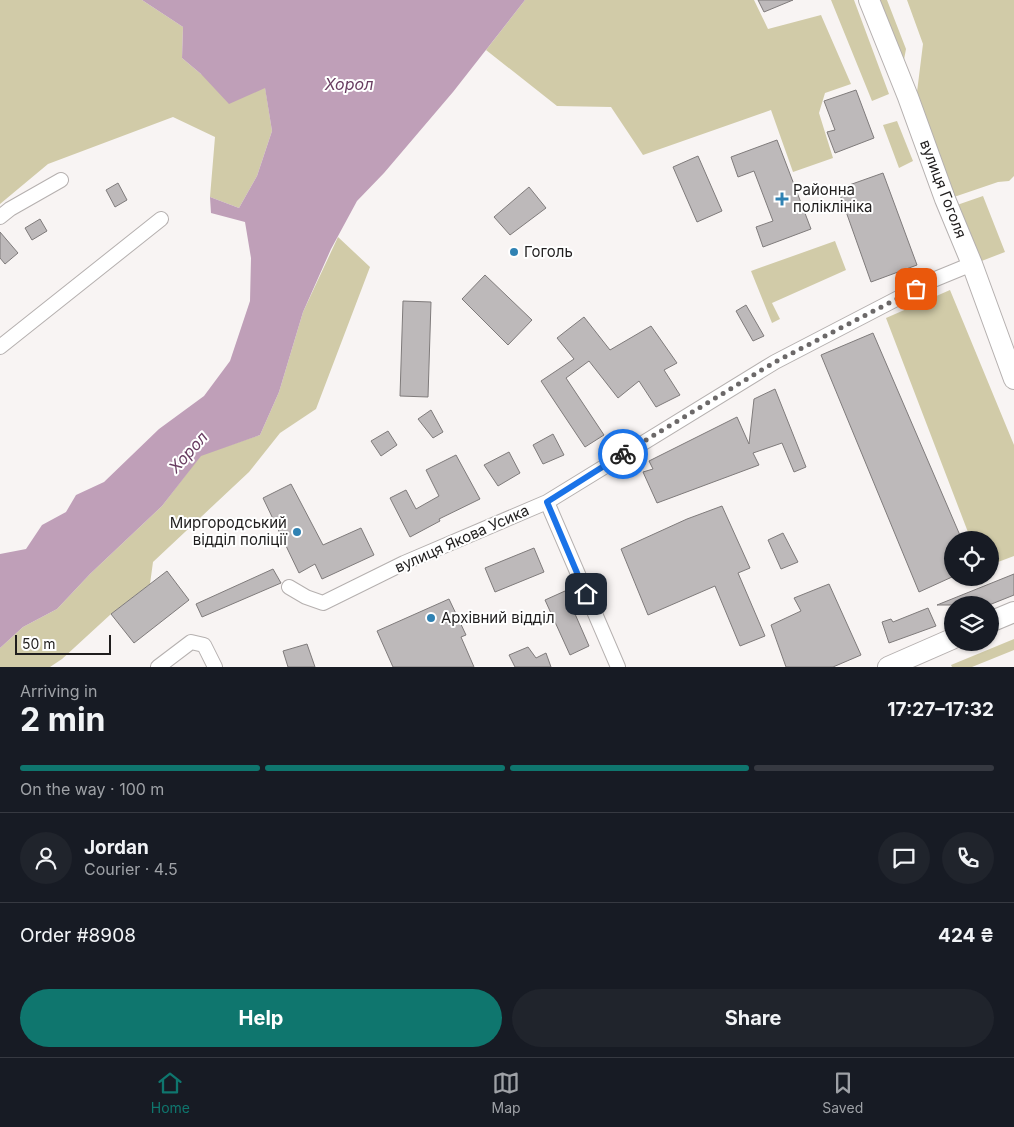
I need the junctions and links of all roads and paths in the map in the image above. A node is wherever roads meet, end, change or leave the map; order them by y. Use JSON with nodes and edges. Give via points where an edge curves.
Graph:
{"nodes":[{"id":1,"x":869,"y":0,"type":"edge"},
{"id":2,"x":62,"y":180,"type":"dead end"},
{"id":3,"x":0,"y":217,"type":"edge"},
{"id":4,"x":161,"y":219,"type":"dead end"},
{"id":5,"x":972,"y":264,"type":"junction"},
{"id":6,"x":0,"y":347,"type":"edge"},
{"id":7,"x":1014,"y":379,"type":"edge"},
{"id":8,"x":547,"y":502,"type":"junction"},
{"id":9,"x":289,"y":587,"type":"dead end"},
{"id":10,"x":1014,"y":612,"type":"edge"},
{"id":11,"x":999,"y":618,"type":"edge"},
{"id":12,"x":944,"y":642,"type":"edge"},
{"id":13,"x":158,"y":667,"type":"edge"},
{"id":14,"x":215,"y":667,"type":"edge"},
{"id":15,"x":618,"y":667,"type":"edge"},
{"id":16,"x":888,"y":667,"type":"edge"}],
"edges":[{"from":1,"to":5,"type":"street","name":"вулиця Гоголя"},
{"from":2,"to":3,"type":"street"},
{"from":4,"to":6,"type":"street"},
{"from":5,"to":7,"type":"street","name":"вулиця Гоголя"},
{"from":5,"to":8,"type":"street","name":"вулиця Якова Усика","via":[[933,280],[775,362]]},
{"from":8,"to":9,"type":"street","name":"вулиця Якова Усика","via":[[404,563],[323,603]]},
{"from":8,"to":15,"type":"street"},
{"from":10,"to":11,"type":"street"},
{"from":12,"to":16,"type":"street"},
{"from":13,"to":14,"type":"street","via":[[191,642],[204,645]]}]}
